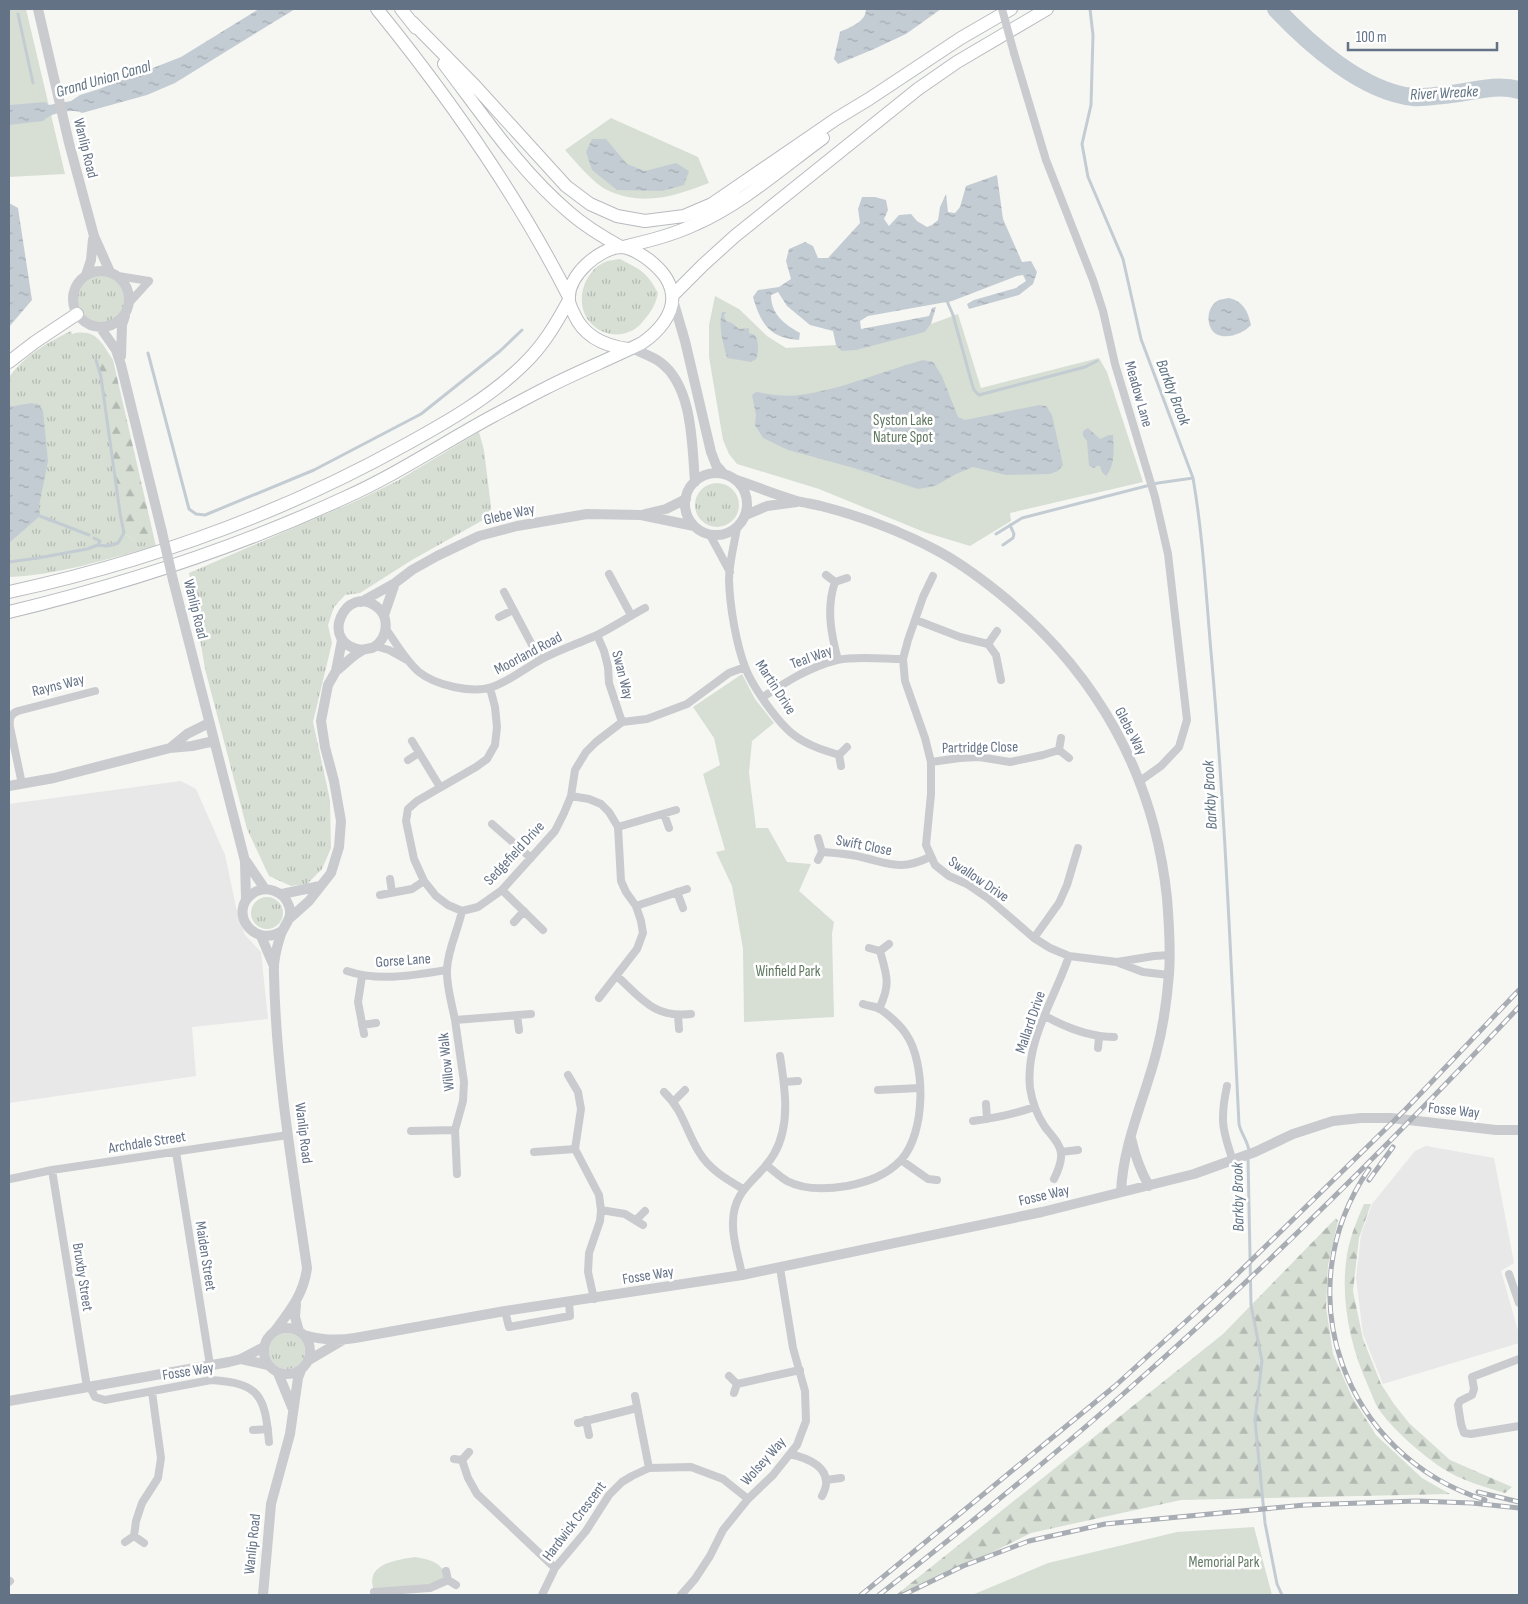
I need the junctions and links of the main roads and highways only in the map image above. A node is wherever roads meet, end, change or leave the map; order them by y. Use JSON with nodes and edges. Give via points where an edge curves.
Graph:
{"nodes":[{"id":1,"x":377,"y":9,"type":"edge"},
{"id":2,"x":401,"y":9,"type":"edge"},
{"id":3,"x":1011,"y":9,"type":"edge"},
{"id":4,"x":1047,"y":9,"type":"edge"},
{"id":5,"x":412,"y":22,"type":"junction"},
{"id":6,"x":870,"y":99,"type":"junction"},
{"id":7,"x":622,"y":247,"type":"junction"},
{"id":8,"x":569,"y":298,"type":"junction"},
{"id":9,"x":672,"y":298,"type":"junction"},
{"id":10,"x":77,"y":314,"type":"road end"},
{"id":11,"x":630,"y":349,"type":"junction"},
{"id":12,"x":9,"y":362,"type":"edge"},
{"id":13,"x":55,"y":582,"type":"junction"},
{"id":14,"x":9,"y":584,"type":"edge"},
{"id":15,"x":9,"y":592,"type":"edge"},
{"id":16,"x":9,"y":612,"type":"edge"}],
"edges":[{"from":1,"to":8,"type":"highway","via":[[482,149],[533,230]]},
{"from":2,"to":5,"type":"highway"},
{"from":3,"to":6,"type":"highway"},
{"from":4,"to":9,"type":"highway","via":[[957,62],[897,105],[735,236]]},
{"from":5,"to":6,"type":"highway","via":[[566,186],[590,204],[617,216],[645,221],[684,216],[712,204]]},
{"from":5,"to":7,"type":"highway","via":[[539,184],[570,213]]},
{"from":6,"to":7,"type":"highway","via":[[721,211],[678,232]]},
{"from":7,"to":8,"type":"highway","via":[[604,252],[587,263],[575,280]]},
{"from":7,"to":9,"type":"highway","via":[[658,267],[668,281]]},
{"from":8,"to":11,"type":"highway","via":[[575,317],[587,333],[605,344]]},
{"from":8,"to":13,"type":"highway","via":[[547,338],[500,386],[385,457],[337,482],[185,544]]},
{"from":9,"to":11,"type":"highway","via":[[669,311],[652,337]]},
{"from":10,"to":12,"type":"highway"},
{"from":11,"to":16,"type":"highway","via":[[547,387],[394,474],[272,529],[191,561],[76,596]]},
{"from":13,"to":14,"type":"highway"},
{"from":13,"to":15,"type":"highway"}]}
